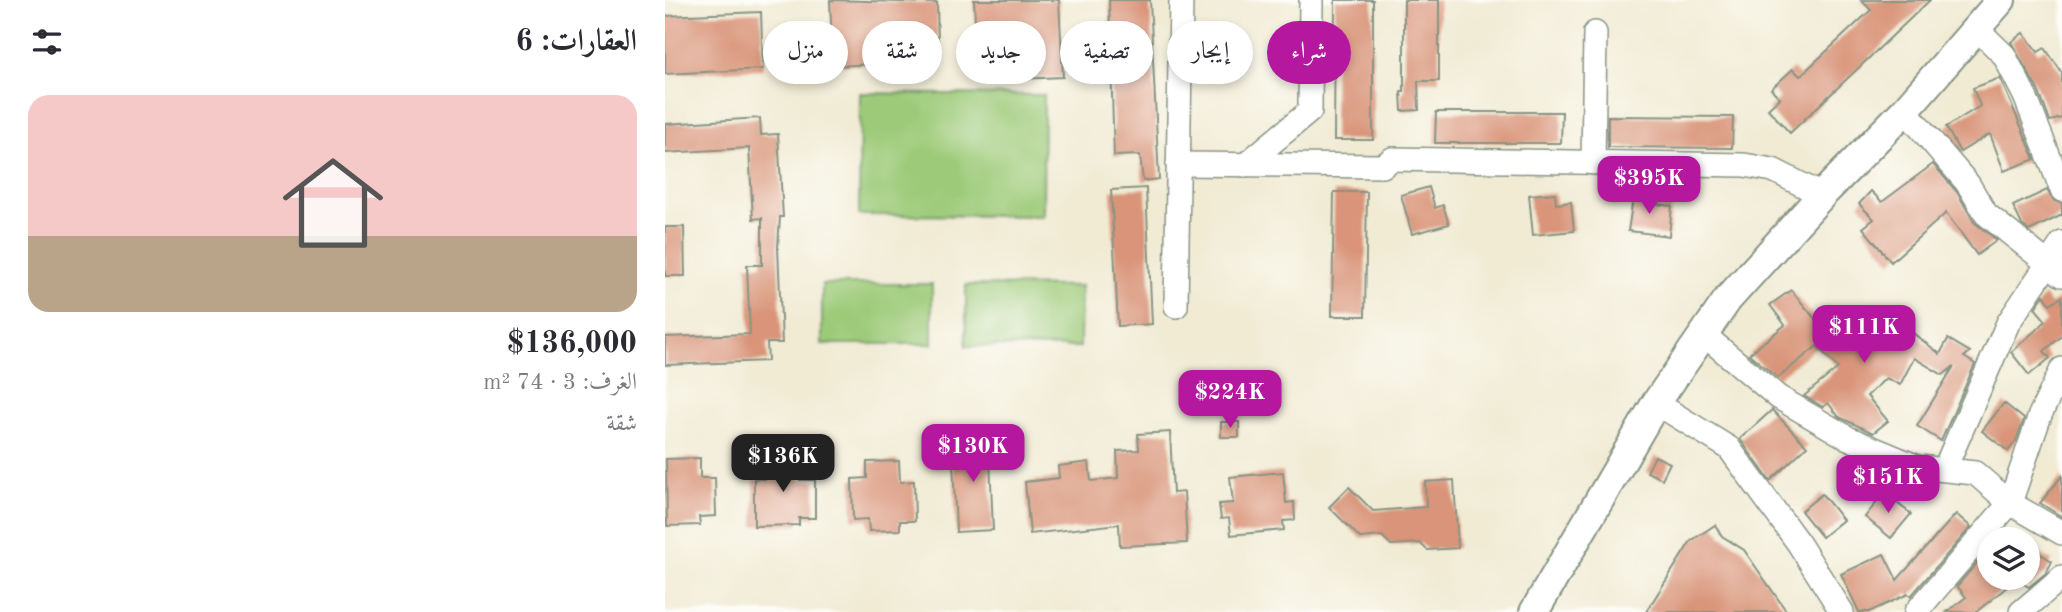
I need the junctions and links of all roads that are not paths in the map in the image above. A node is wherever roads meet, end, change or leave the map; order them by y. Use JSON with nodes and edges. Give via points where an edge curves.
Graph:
{"nodes":[{"id":1,"x":1181,"y":0,"type":"edge"},
{"id":2,"x":1311,"y":0,"type":"edge"},
{"id":3,"x":2001,"y":0,"type":"edge"},
{"id":4,"x":1977,"y":29,"type":"junction"},
{"id":5,"x":1595,"y":33,"type":"dead end"},
{"id":6,"x":1905,"y":110,"type":"junction"},
{"id":7,"x":1593,"y":163,"type":"junction"},
{"id":8,"x":1178,"y":164,"type":"junction"},
{"id":9,"x":1245,"y":165,"type":"junction"},
{"id":10,"x":2062,"y":190,"type":"edge"},
{"id":11,"x":1822,"y":195,"type":"junction"},
{"id":12,"x":2062,"y":243,"type":"edge"},
{"id":13,"x":2056,"y":270,"type":"edge"},
{"id":14,"x":1176,"y":306,"type":"dead end"},
{"id":15,"x":1703,"y":334,"type":"junction"},
{"id":16,"x":2062,"y":369,"type":"edge"},
{"id":17,"x":1656,"y":403,"type":"junction"},
{"id":18,"x":1945,"y":468,"type":"junction"},
{"id":19,"x":2010,"y":503,"type":"junction"},
{"id":20,"x":2062,"y":533,"type":"edge"},
{"id":21,"x":2062,"y":577,"type":"edge"},
{"id":22,"x":1534,"y":612,"type":"edge"},
{"id":23,"x":1842,"y":612,"type":"edge"},
{"id":24,"x":1916,"y":612,"type":"edge"},
{"id":25,"x":2021,"y":612,"type":"edge"}],
"edges":[{"from":1,"to":8,"type":"street"},
{"from":2,"to":9,"type":"street","via":[[1310,111]]},
{"from":3,"to":4,"type":"main road"},
{"from":4,"to":6,"type":"main road"},
{"from":4,"to":10,"type":"street","via":[[2004,55]]},
{"from":5,"to":7,"type":"street"},
{"from":6,"to":11,"type":"main road"},
{"from":6,"to":13,"type":"street","via":[[1968,184],[1986,214]]},
{"from":7,"to":9,"type":"street","via":[[1392,159],[1383,166]]},
{"from":7,"to":11,"type":"street","via":[[1744,165],[1773,170]]},
{"from":8,"to":9,"type":"street"},
{"from":8,"to":14,"type":"street"},
{"from":11,"to":15,"type":"main road","via":[[1728,299]]},
{"from":12,"to":13,"type":"street"},
{"from":13,"to":18,"type":"street","via":[[2008,323]]},
{"from":15,"to":17,"type":"main road"},
{"from":15,"to":18,"type":"street","via":[[1778,397],[1847,438],[1918,467]]},
{"from":16,"to":19,"type":"street","via":[[2040,415]]},
{"from":17,"to":22,"type":"main road"},
{"from":17,"to":23,"type":"street","via":[[1729,448]]},
{"from":18,"to":19,"type":"street","via":[[1975,473]]},
{"from":19,"to":20,"type":"street"},
{"from":19,"to":24,"type":"street"},
{"from":21,"to":25,"type":"street"}]}
